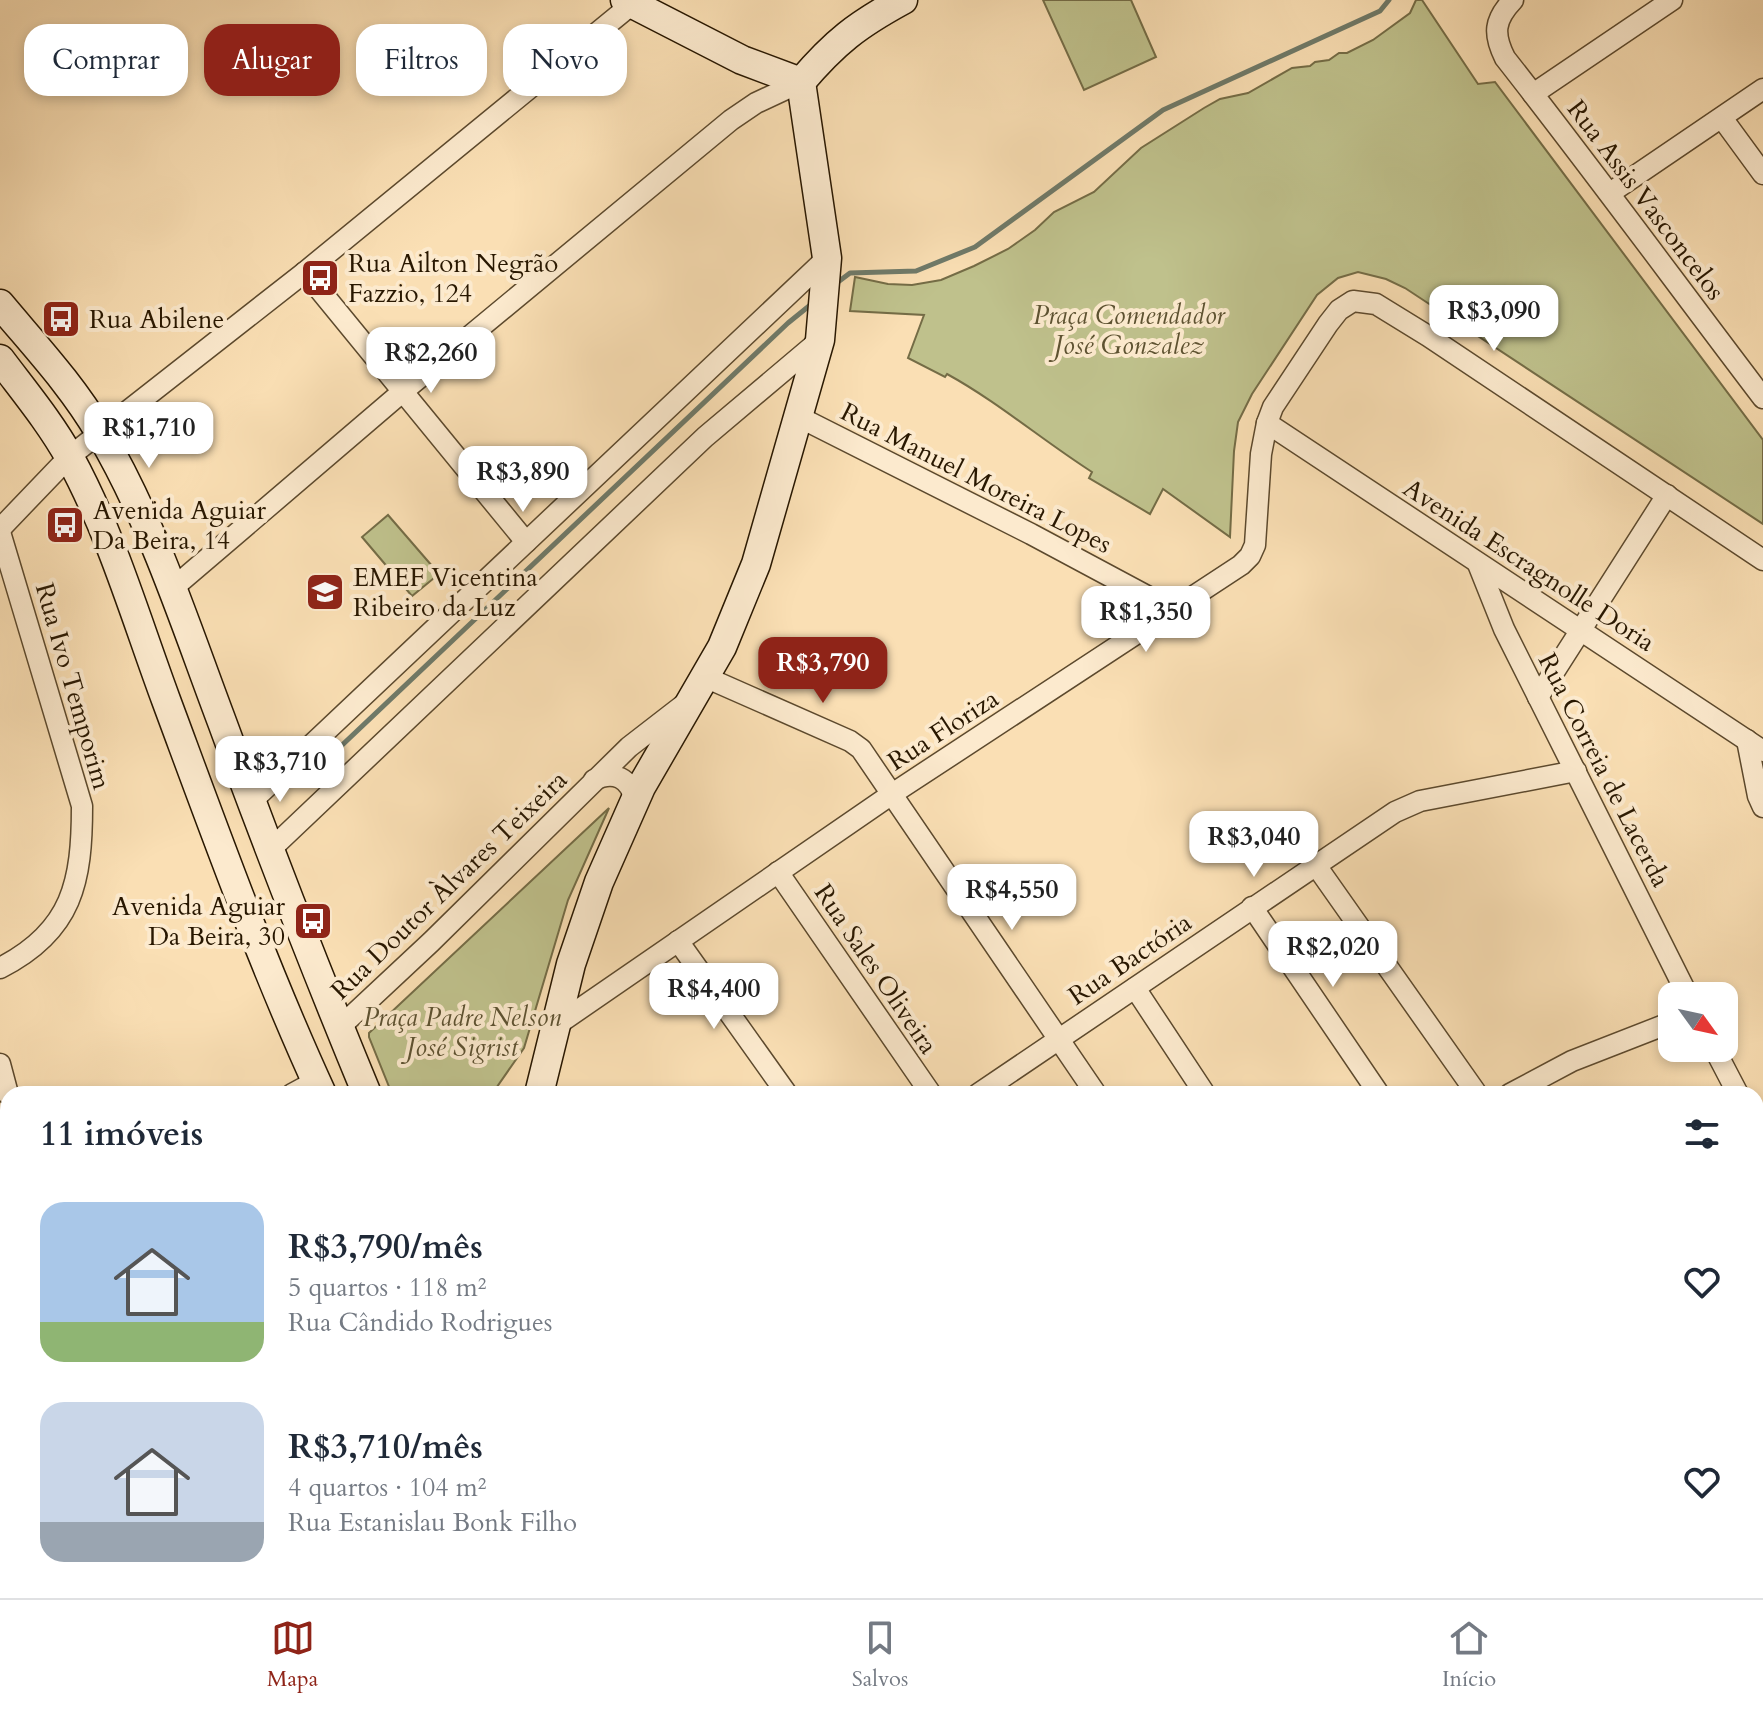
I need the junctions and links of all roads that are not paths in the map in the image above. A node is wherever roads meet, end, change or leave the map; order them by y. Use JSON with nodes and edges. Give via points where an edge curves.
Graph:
{"nodes":[{"id":1,"x":1513,"y":0,"type":"edge"},
{"id":2,"x":1672,"y":0,"type":"edge"},
{"id":3,"x":891,"y":2,"type":"edge"},
{"id":4,"x":628,"y":3,"type":"edge"},
{"id":5,"x":801,"y":82,"type":"junction"},
{"id":6,"x":1763,"y":89,"type":"edge"},
{"id":7,"x":1533,"y":94,"type":"junction"},
{"id":8,"x":1722,"y":118,"type":"junction"},
{"id":9,"x":1763,"y":174,"type":"edge"},
{"id":10,"x":1610,"y":193,"type":"junction"},
{"id":11,"x":305,"y":272,"type":"junction"},
{"id":12,"x":826,"y":272,"type":"junction"},
{"id":13,"x":0,"y":304,"type":"edge"},
{"id":14,"x":822,"y":328,"type":"junction"},
{"id":15,"x":3,"y":368,"type":"edge"},
{"id":16,"x":401,"y":393,"type":"junction"},
{"id":17,"x":1763,"y":398,"type":"edge"},
{"id":18,"x":797,"y":416,"type":"junction"},
{"id":19,"x":1267,"y":423,"type":"junction"},
{"id":20,"x":100,"y":432,"type":"junction"},
{"id":21,"x":69,"y":457,"type":"junction"},
{"id":22,"x":1667,"y":495,"type":"junction"},
{"id":23,"x":0,"y":531,"type":"edge"},
{"id":24,"x":526,"y":542,"type":"junction"},
{"id":25,"x":114,"y":559,"type":"junction"},
{"id":26,"x":1763,"y":560,"type":"edge"},
{"id":27,"x":1478,"y":564,"type":"junction"},
{"id":28,"x":173,"y":588,"type":"junction"},
{"id":29,"x":1173,"y":610,"type":"junction"},
{"id":30,"x":1580,"y":630,"type":"junction"},
{"id":31,"x":698,"y":688,"type":"junction"},
{"id":32,"x":1538,"y":697,"type":"junction"},
{"id":33,"x":1755,"y":745,"type":"edge"},
{"id":34,"x":1576,"y":771,"type":"junction"},
{"id":35,"x":594,"y":780,"type":"junction"},
{"id":36,"x":892,"y":794,"type":"junction"},
{"id":37,"x":635,"y":800,"type":"junction"},
{"id":38,"x":251,"y":802,"type":"junction"},
{"id":39,"x":1763,"y":807,"type":"edge"},
{"id":40,"x":270,"y":850,"type":"junction"},
{"id":41,"x":1315,"y":864,"type":"junction"},
{"id":42,"x":778,"y":872,"type":"junction"},
{"id":43,"x":1252,"y":907,"type":"junction"},
{"id":44,"x":678,"y":941,"type":"junction"},
{"id":45,"x":0,"y":968,"type":"edge"},
{"id":46,"x":1681,"y":982,"type":"edge"},
{"id":47,"x":1135,"y":988,"type":"junction"},
{"id":48,"x":555,"y":1026,"type":"junction"},
{"id":49,"x":340,"y":1027,"type":"junction"},
{"id":50,"x":1658,"y":1027,"type":"edge"},
{"id":51,"x":1059,"y":1039,"type":"junction"},
{"id":52,"x":1721,"y":1062,"type":"edge"},
{"id":53,"x":0,"y":1064,"type":"edge"},
{"id":54,"x":542,"y":1080,"type":"edge"},
{"id":55,"x":6,"y":1086,"type":"edge"},
{"id":56,"x":309,"y":1086,"type":"edge"},
{"id":57,"x":364,"y":1086,"type":"edge"},
{"id":58,"x":781,"y":1086,"type":"edge"},
{"id":59,"x":925,"y":1086,"type":"edge"},
{"id":60,"x":990,"y":1086,"type":"edge"},
{"id":61,"x":1091,"y":1086,"type":"edge"},
{"id":62,"x":1200,"y":1086,"type":"edge"},
{"id":63,"x":1374,"y":1086,"type":"edge"},
{"id":64,"x":1471,"y":1086,"type":"edge"},
{"id":65,"x":1525,"y":1086,"type":"edge"},
{"id":66,"x":1734,"y":1086,"type":"edge"}],
"edges":[{"from":1,"to":7,"type":"street","name":"Rua Assis Vasconcelos","via":[[1495,29],[1497,42]]},
{"from":2,"to":7,"type":"street"},
{"from":3,"to":5,"type":"main road","via":[[834,45]]},
{"from":4,"to":5,"type":"main road","via":[[742,60]]},
{"from":4,"to":11,"type":"street"},
{"from":5,"to":12,"type":"main road"},
{"from":5,"to":16,"type":"street","via":[[731,120]]},
{"from":6,"to":8,"type":"street"},
{"from":7,"to":10,"type":"street","name":"Rua Assis Vasconcelos"},
{"from":8,"to":9,"type":"street"},
{"from":8,"to":10,"type":"street"},
{"from":10,"to":17,"type":"street","name":"Rua Assis Vasconcelos"},
{"from":11,"to":16,"type":"street"},
{"from":11,"to":20,"type":"street"},
{"from":12,"to":14,"type":"main road"},
{"from":12,"to":24,"type":"street"},
{"from":13,"to":20,"type":"main road","via":[[68,384]]},
{"from":14,"to":18,"type":"main road"},
{"from":14,"to":40,"type":"street"},
{"from":15,"to":21,"type":"main road"},
{"from":16,"to":24,"type":"street"},
{"from":16,"to":28,"type":"street"},
{"from":18,"to":29,"type":"street","name":"Rua Manuel Moreira Lopes"},
{"from":18,"to":31,"type":"main road","via":[[756,564],[722,647]]},
{"from":19,"to":22,"type":"street","name":"Rua Floriza","via":[[1339,310],[1366,300]]},
{"from":19,"to":27,"type":"street","name":"Avenida Escragnolle Doria"},
{"from":19,"to":29,"type":"street","name":"Rua Floriza","via":[[1250,556]]},
{"from":20,"to":21,"type":"street"},
{"from":20,"to":28,"type":"main road"},
{"from":21,"to":23,"type":"street"},
{"from":21,"to":25,"type":"main road"},
{"from":22,"to":26,"type":"street"},
{"from":22,"to":30,"type":"street"},
{"from":23,"to":45,"type":"street","name":"Rua Ivo Temporim","via":[[82,806],[82,834],[79,872],[54,926]]},
{"from":24,"to":38,"type":"street"},
{"from":25,"to":28,"type":"main road","via":[[127,567],[143,590],[152,594]]},
{"from":25,"to":56,"type":"main road"},
{"from":27,"to":30,"type":"street","name":"Avenida Escragnolle Doria"},
{"from":27,"to":32,"type":"street","name":"Rua Correia de Lacerda"},
{"from":28,"to":38,"type":"main road"},
{"from":29,"to":36,"type":"street","name":"Rua Floriza"},
{"from":30,"to":32,"type":"street"},
{"from":30,"to":33,"type":"street","name":"Avenida Escragnolle Doria"},
{"from":31,"to":35,"type":"street","name":"Rua Doutor Àlvares Teixeira"},
{"from":31,"to":36,"type":"street","via":[[850,741]]},
{"from":31,"to":37,"type":"main road"},
{"from":32,"to":34,"type":"street","name":"Rua Correia de Lacerda"},
{"from":33,"to":39,"type":"street"},
{"from":34,"to":41,"type":"street","name":"Rua Bactória","via":[[1420,801]]},
{"from":34,"to":46,"type":"street","name":"Rua Correia de Lacerda"},
{"from":35,"to":37,"type":"street","name":"Rua Doutor Àlvares Teixeira","via":[[620,777]]},
{"from":35,"to":49,"type":"street","name":"Rua Doutor Àlvares Teixeira"},
{"from":36,"to":42,"type":"street","name":"Rua Floriza"},
{"from":36,"to":51,"type":"street"},
{"from":37,"to":48,"type":"main road","via":[[583,925]]},
{"from":38,"to":40,"type":"main road"},
{"from":40,"to":49,"type":"main road"},
{"from":41,"to":43,"type":"street","name":"Rua Bactória"},
{"from":41,"to":64,"type":"street"},
{"from":42,"to":44,"type":"street","name":"Rua Floriza"},
{"from":42,"to":59,"type":"street","name":"Rua Sales Oliveira"},
{"from":43,"to":47,"type":"street","name":"Rua Bactória"},
{"from":43,"to":63,"type":"street"},
{"from":44,"to":48,"type":"street","name":"Rua Floriza"},
{"from":44,"to":58,"type":"street"},
{"from":47,"to":51,"type":"street","name":"Rua Bactória"},
{"from":47,"to":62,"type":"street"},
{"from":48,"to":54,"type":"main road"},
{"from":49,"to":57,"type":"main road"},
{"from":50,"to":65,"type":"street"},
{"from":51,"to":60,"type":"street","name":"Rua Bactória"},
{"from":51,"to":61,"type":"street"},
{"from":52,"to":66,"type":"street"},
{"from":53,"to":55,"type":"street"}]}
